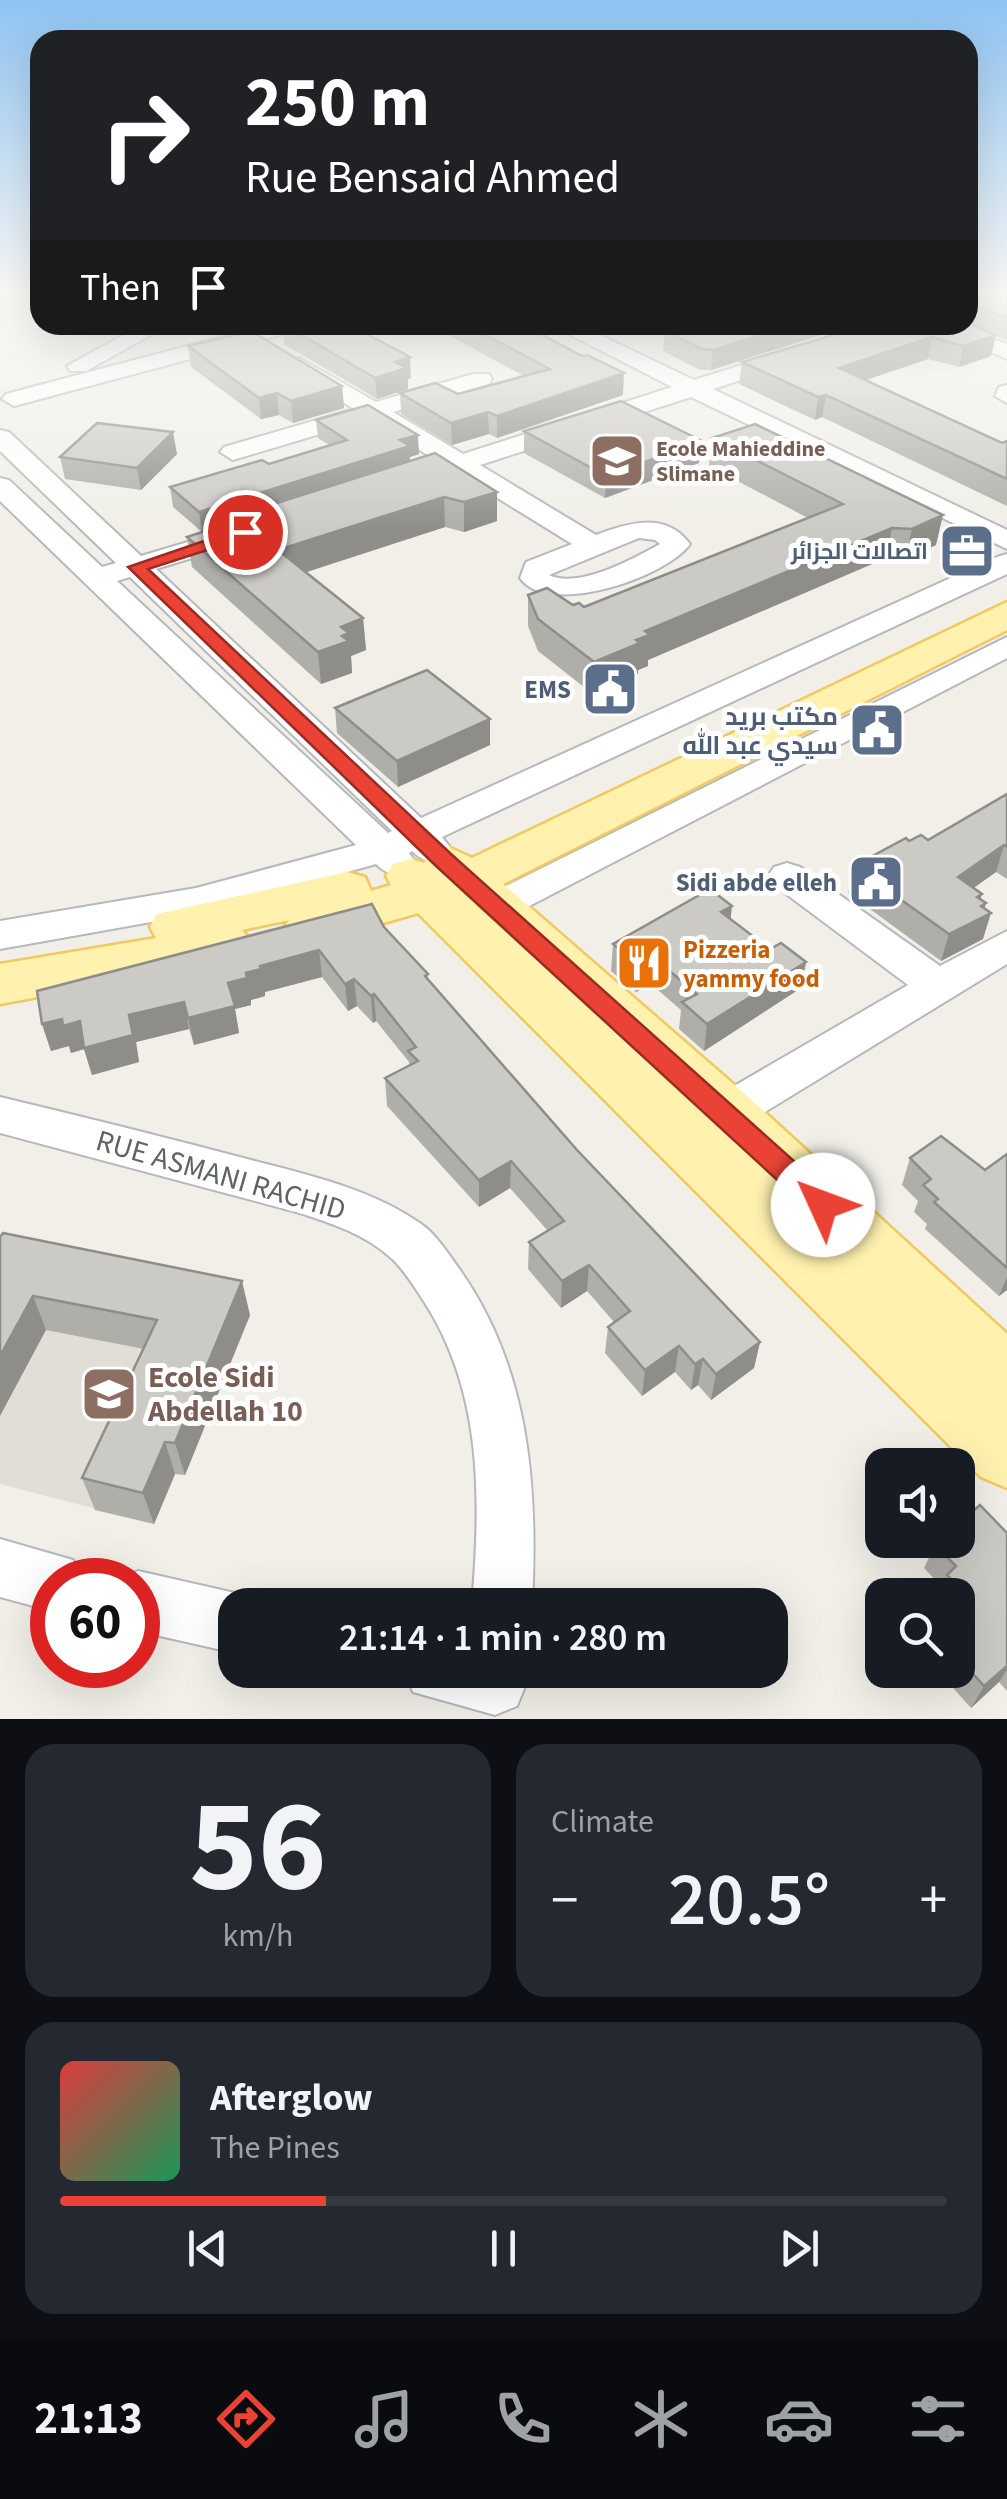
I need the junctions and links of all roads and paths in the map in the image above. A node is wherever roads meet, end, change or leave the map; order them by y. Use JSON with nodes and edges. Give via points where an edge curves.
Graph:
{"nodes":[{"id":1,"x":69,"y":371,"type":"edge"},
{"id":2,"x":122,"y":371,"type":"edge"},
{"id":3,"x":309,"y":371,"type":"edge"},
{"id":4,"x":655,"y":371,"type":"edge"},
{"id":5,"x":746,"y":371,"type":"edge"},
{"id":6,"x":481,"y":379,"type":"dead end"},
{"id":7,"x":691,"y":389,"type":"junction"},
{"id":8,"x":7,"y":403,"type":"edge"},
{"id":9,"x":375,"y":410,"type":"junction"},
{"id":10,"x":0,"y":437,"type":"edge"},
{"id":11,"x":233,"y":452,"type":"dead end"},
{"id":12,"x":462,"y":463,"type":"junction"},
{"id":13,"x":0,"y":486,"type":"edge"},
{"id":14,"x":389,"y":486,"type":"edge"},
{"id":15,"x":263,"y":527,"type":"edge"},
{"id":16,"x":1007,"y":541,"type":"edge"},
{"id":17,"x":594,"y":546,"type":"dead end"},
{"id":18,"x":1007,"y":564,"type":"edge"},
{"id":19,"x":136,"y":567,"type":"junction"},
{"id":20,"x":97,"y":578,"type":"junction"},
{"id":21,"x":1007,"y":591,"type":"edge"},
{"id":22,"x":1007,"y":614,"type":"edge"},
{"id":23,"x":1007,"y":646,"type":"edge"},
{"id":24,"x":435,"y":872,"type":"junction"},
{"id":25,"x":786,"y":876,"type":"dead end"},
{"id":26,"x":0,"y":935,"type":"edge"},
{"id":27,"x":1007,"y":945,"type":"edge"},
{"id":28,"x":0,"y":956,"type":"edge"},
{"id":29,"x":0,"y":984,"type":"edge"},
{"id":30,"x":938,"y":986,"type":"junction"},
{"id":31,"x":726,"y":1113,"type":"junction"},
{"id":32,"x":0,"y":1115,"type":"edge"},
{"id":33,"x":998,"y":1357,"type":"edge"},
{"id":34,"x":1007,"y":1452,"type":"edge"},
{"id":35,"x":0,"y":1568,"type":"edge"},
{"id":36,"x":30,"y":1576,"type":"edge"},
{"id":37,"x":503,"y":1588,"type":"edge"},
{"id":38,"x":160,"y":1605,"type":"edge"},
{"id":39,"x":218,"y":1619,"type":"edge"}],
"edges":[{"from":1,"to":8,"type":"street"},
{"from":2,"to":8,"type":"street"},
{"from":3,"to":9,"type":"street"},
{"from":4,"to":7,"type":"street"},
{"from":5,"to":7,"type":"street"},
{"from":6,"to":9,"type":"street"},
{"from":7,"to":12,"type":"street"},
{"from":7,"to":16,"type":"street"},
{"from":9,"to":11,"type":"street"},
{"from":9,"to":12,"type":"street"},
{"from":10,"to":19,"type":"street"},
{"from":12,"to":14,"type":"street"},
{"from":12,"to":17,"type":"street"},
{"from":13,"to":20,"type":"street"},
{"from":15,"to":19,"type":"street"},
{"from":18,"to":24,"type":"street"},
{"from":19,"to":20,"type":"street"},
{"from":19,"to":24,"type":"street"},
{"from":20,"to":24,"type":"street"},
{"from":21,"to":24,"type":"main road"},
{"from":22,"to":24,"type":"main road"},
{"from":23,"to":24,"type":"street"},
{"from":24,"to":26,"type":"street","via":[[196,901]]},
{"from":24,"to":28,"type":"main road"},
{"from":24,"to":29,"type":"main road","via":[[249,941]]},
{"from":24,"to":31,"type":"main road"},
{"from":24,"to":34,"type":"main road"},
{"from":25,"to":30,"type":"street"},
{"from":27,"to":30,"type":"street"},
{"from":30,"to":31,"type":"street"},
{"from":31,"to":33,"type":"main road"},
{"from":32,"to":37,"type":"street","name":"RUE ASMANI RACHID","via":[[300,1193],[407,1241],[452,1297],[501,1424],[508,1530]]},
{"from":35,"to":36,"type":"street"},
{"from":38,"to":39,"type":"street"}]}
